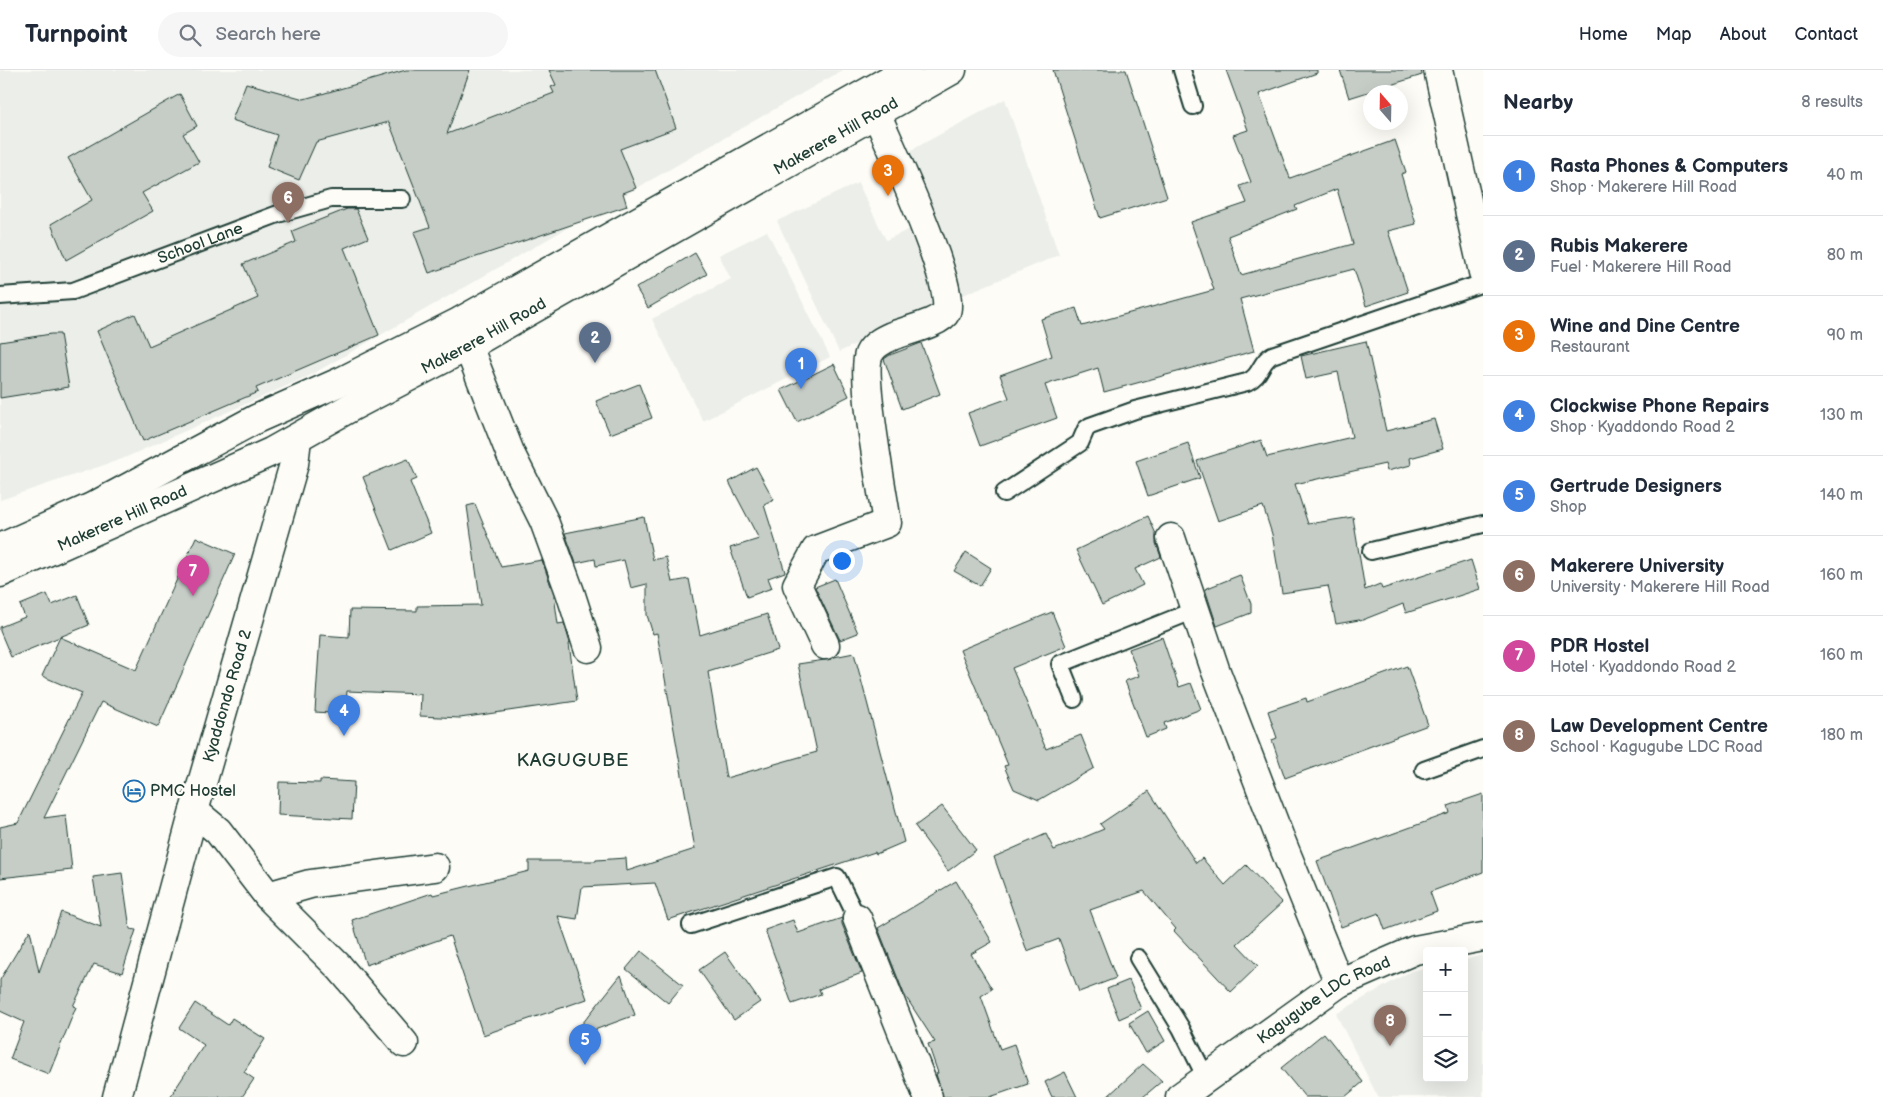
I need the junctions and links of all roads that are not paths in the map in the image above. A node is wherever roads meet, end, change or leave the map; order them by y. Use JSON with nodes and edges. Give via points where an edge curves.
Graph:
{"nodes":[{"id":1,"x":907,"y":70,"type":"edge"},
{"id":2,"x":952,"y":70,"type":"edge"},
{"id":3,"x":1182,"y":70,"type":"edge"},
{"id":4,"x":1438,"y":70,"type":"edge"},
{"id":5,"x":1193,"y":106,"type":"dead end"},
{"id":6,"x":876,"y":113,"type":"junction"},
{"id":7,"x":402,"y":199,"type":"dead end"},
{"id":8,"x":1483,"y":272,"type":"edge"},
{"id":9,"x":1483,"y":283,"type":"edge"},
{"id":10,"x":0,"y":296,"type":"edge"},
{"id":11,"x":468,"y":346,"type":"junction"},
{"id":12,"x":297,"y":439,"type":"junction"},
{"id":13,"x":1004,"y":493,"type":"dead end"},
{"id":14,"x":1483,"y":524,"type":"edge"},
{"id":15,"x":1171,"y":538,"type":"dead end"},
{"id":16,"x":0,"y":548,"type":"edge"},
{"id":17,"x":1371,"y":551,"type":"dead end"},
{"id":18,"x":0,"y":573,"type":"edge"},
{"id":19,"x":1195,"y":610,"type":"junction"},
{"id":20,"x":826,"y":645,"type":"dead end"},
{"id":21,"x":588,"y":648,"type":"dead end"},
{"id":22,"x":1074,"y":699,"type":"dead end"},
{"id":23,"x":1483,"y":749,"type":"edge"},
{"id":24,"x":1424,"y":770,"type":"dead end"},
{"id":25,"x":194,"y":811,"type":"junction"},
{"id":26,"x":435,"y":867,"type":"dead end"},
{"id":27,"x":268,"y":896,"type":"junction"},
{"id":28,"x":857,"y":918,"type":"joint"},
{"id":29,"x":691,"y":925,"type":"dead end"},
{"id":30,"x":1483,"y":937,"type":"edge"},
{"id":31,"x":1138,"y":958,"type":"dead end"},
{"id":32,"x":1339,"y":983,"type":"junction"},
{"id":33,"x":404,"y":1043,"type":"dead end"},
{"id":34,"x":1206,"y":1078,"type":"junction"},
{"id":35,"x":117,"y":1097,"type":"edge"},
{"id":36,"x":928,"y":1097,"type":"edge"},
{"id":37,"x":1180,"y":1097,"type":"edge"}],
"edges":[{"from":1,"to":16,"type":"street","name":"Makerere Hill Road","via":[[460,322],[342,381],[256,419],[92,506]]},
{"from":2,"to":6,"type":"street","name":"Makerere Hill Road"},
{"from":3,"to":5,"type":"lane"},
{"from":4,"to":8,"type":"street"},
{"from":6,"to":11,"type":"street","name":"Makerere Hill Road"},
{"from":6,"to":20,"type":"street","via":[[911,191],[944,278],[948,299],[946,312],[938,319],[891,336],[876,345],[869,354],[866,364],[868,391],[887,523],[816,550],[796,585]]},
{"from":7,"to":10,"type":"lane","name":"School Lane","via":[[331,199],[278,214],[73,291]]},
{"from":9,"to":13,"type":"lane","via":[[1272,355],[1266,358],[1253,379],[1236,386],[1134,410],[1090,426],[1080,443]]},
{"from":11,"to":12,"type":"street","name":"Makerere Hill Road"},
{"from":11,"to":21,"type":"street","via":[[511,455],[544,521]]},
{"from":12,"to":18,"type":"street","name":"Makerere Hill Road"},
{"from":12,"to":25,"type":"street","name":"Kyaddondo Road 2","via":[[294,464]]},
{"from":14,"to":17,"type":"lane"},
{"from":15,"to":19,"type":"street"},
{"from":19,"to":22,"type":"lane","via":[[1060,664]]},
{"from":19,"to":32,"type":"street","via":[[1280,838]]},
{"from":23,"to":24,"type":"lane"},
{"from":25,"to":27,"type":"street","via":[[218,831]]},
{"from":25,"to":35,"type":"street","name":"Kyaddondo Road 2"},
{"from":26,"to":27,"type":"street","via":[[310,884]]},
{"from":27,"to":33,"type":"street","via":[[340,968]]},
{"from":28,"to":29,"type":"lane","via":[[836,877]]},
{"from":28,"to":36,"type":"street"},
{"from":30,"to":32,"type":"street","name":"Kagugube LDC Road","via":[[1415,950]]},
{"from":31,"to":34,"type":"lane","via":[[1181,1028]]},
{"from":32,"to":34,"type":"street","name":"Kagugube LDC Road"},
{"from":34,"to":37,"type":"street","name":"Kagugube LDC Road"}]}
